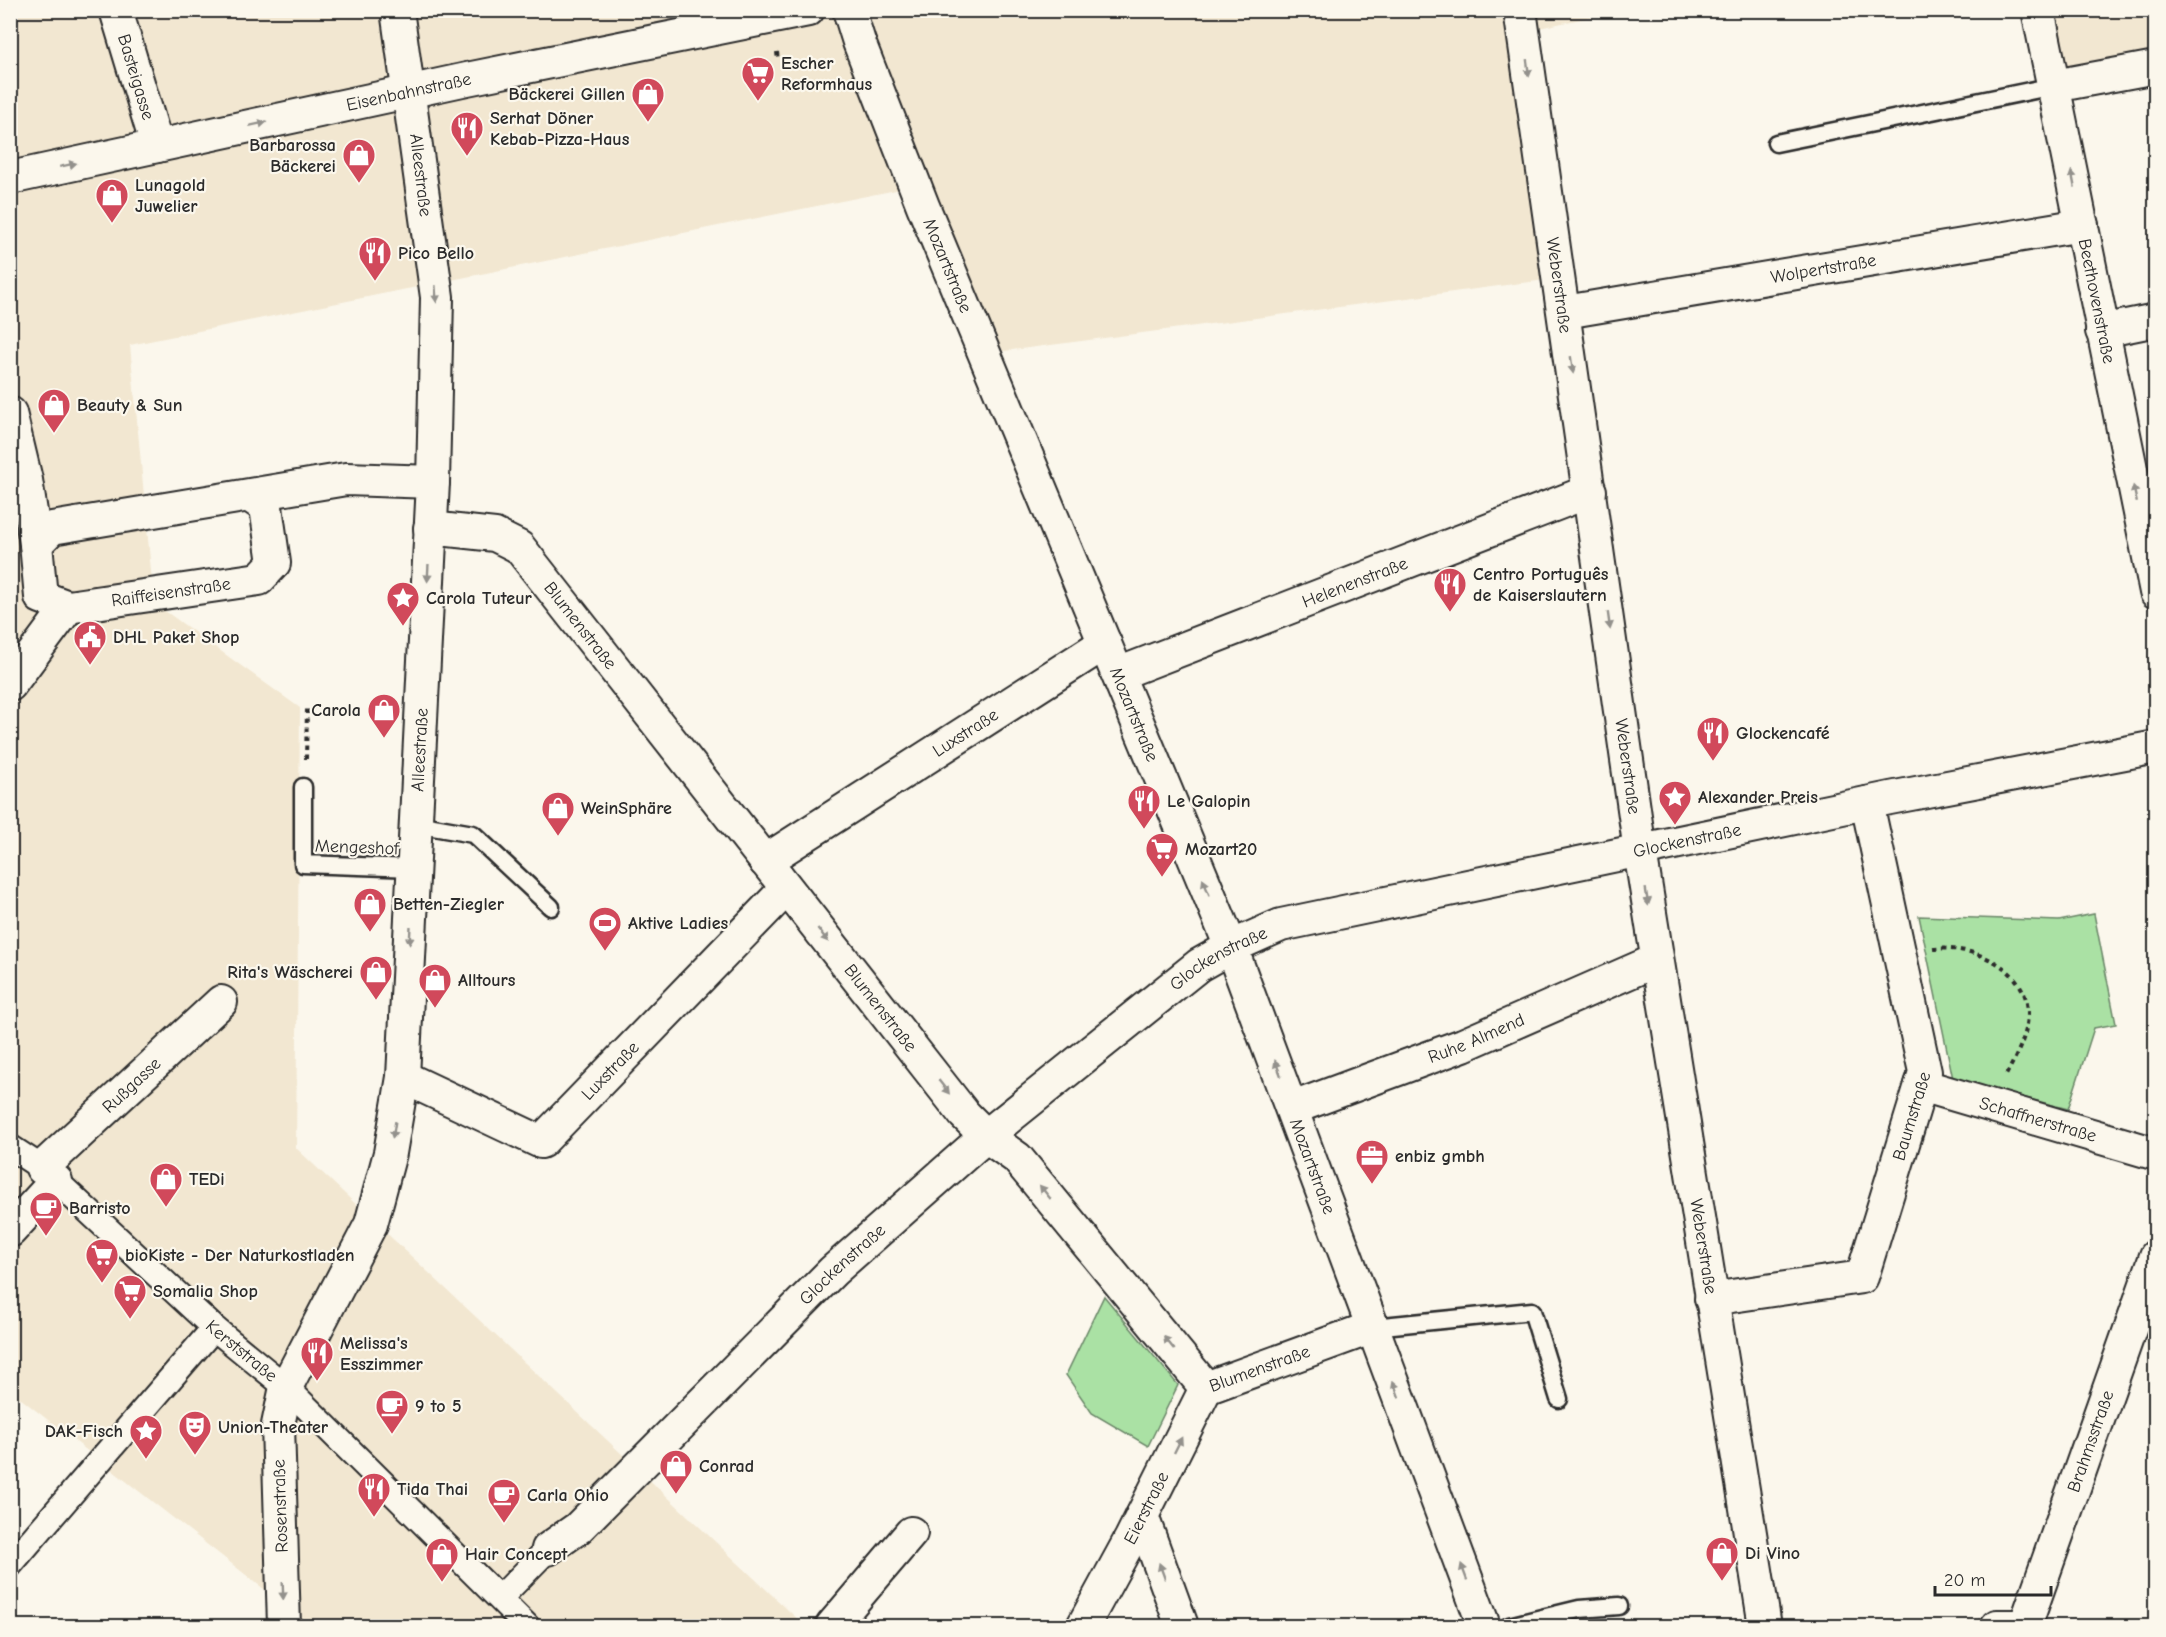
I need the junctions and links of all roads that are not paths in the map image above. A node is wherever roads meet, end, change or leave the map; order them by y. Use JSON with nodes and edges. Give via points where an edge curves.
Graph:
{"nodes":[{"id":1,"x":116,"y":10,"type":"edge"},
{"id":2,"x":397,"y":10,"type":"edge"},
{"id":3,"x":808,"y":10,"type":"edge"},
{"id":4,"x":849,"y":10,"type":"edge"},
{"id":5,"x":1520,"y":10,"type":"edge"},
{"id":6,"x":2038,"y":10,"type":"edge"},
{"id":7,"x":2156,"y":67,"type":"edge"},
{"id":8,"x":2054,"y":86,"type":"junction"},
{"id":9,"x":410,"y":91,"type":"junction"},
{"id":10,"x":1776,"y":143,"type":"dead end"},
{"id":11,"x":158,"y":146,"type":"junction"},
{"id":12,"x":10,"y":178,"type":"edge"},
{"id":13,"x":2082,"y":225,"type":"junction"},
{"id":14,"x":1564,"y":312,"type":"junction"},
{"id":15,"x":2156,"y":320,"type":"edge"},
{"id":16,"x":2102,"y":331,"type":"junction"},
{"id":17,"x":10,"y":413,"type":"edge"},
{"id":18,"x":433,"y":482,"type":"junction"},
{"id":19,"x":1590,"y":491,"type":"junction"},
{"id":20,"x":250,"y":496,"type":"junction"},
{"id":21,"x":430,"y":528,"type":"junction"},
{"id":22,"x":36,"y":544,"type":"junction"},
{"id":23,"x":2156,"y":592,"type":"edge"},
{"id":24,"x":68,"y":607,"type":"junction"},
{"id":25,"x":1105,"y":643,"type":"junction"},
{"id":26,"x":1118,"y":674,"type":"junction"},
{"id":27,"x":10,"y":685,"type":"edge"},
{"id":28,"x":2156,"y":747,"type":"edge"},
{"id":29,"x":303,"y":787,"type":"road end"},
{"id":30,"x":1867,"y":803,"type":"junction"},
{"id":31,"x":416,"y":824,"type":"junction"},
{"id":32,"x":1640,"y":851,"type":"junction"},
{"id":33,"x":765,"y":861,"type":"junction"},
{"id":34,"x":414,"y":868,"type":"junction"},
{"id":35,"x":786,"y":889,"type":"junction"},
{"id":36,"x":551,"y":907,"type":"dead end"},
{"id":37,"x":1231,"y":946,"type":"junction"},
{"id":38,"x":1657,"y":960,"type":"junction"},
{"id":39,"x":221,"y":1002,"type":"dead end"},
{"id":40,"x":403,"y":1077,"type":"junction"},
{"id":41,"x":1920,"y":1085,"type":"junction"},
{"id":42,"x":1293,"y":1108,"type":"junction"},
{"id":43,"x":986,"y":1136,"type":"junction"},
{"id":44,"x":10,"y":1147,"type":"edge"},
{"id":45,"x":2156,"y":1154,"type":"edge"},
{"id":46,"x":49,"y":1174,"type":"junction"},
{"id":47,"x":10,"y":1231,"type":"edge"},
{"id":48,"x":2156,"y":1256,"type":"edge"},
{"id":49,"x":1711,"y":1299,"type":"junction"},
{"id":50,"x":1373,"y":1327,"type":"junction"},
{"id":51,"x":214,"y":1329,"type":"junction"},
{"id":52,"x":286,"y":1387,"type":"junction"},
{"id":53,"x":1206,"y":1388,"type":"junction"},
{"id":54,"x":1559,"y":1399,"type":"dead end"},
{"id":55,"x":1142,"y":1516,"type":"junction"},
{"id":56,"x":910,"y":1533,"type":"dead end"},
{"id":57,"x":548,"y":1549,"type":"joint"},
{"id":58,"x":10,"y":1565,"type":"edge"},
{"id":59,"x":500,"y":1598,"type":"junction"},
{"id":60,"x":1619,"y":1606,"type":"dead end"},
{"id":61,"x":284,"y":1626,"type":"edge"},
{"id":62,"x":527,"y":1626,"type":"edge"},
{"id":63,"x":832,"y":1626,"type":"edge"},
{"id":64,"x":1083,"y":1626,"type":"edge"},
{"id":65,"x":1182,"y":1626,"type":"edge"},
{"id":66,"x":1484,"y":1626,"type":"edge"},
{"id":67,"x":1509,"y":1626,"type":"edge"},
{"id":68,"x":1765,"y":1626,"type":"edge"},
{"id":69,"x":1996,"y":1626,"type":"edge"},
{"id":70,"x":2026,"y":1626,"type":"edge"}],
"edges":[{"from":1,"to":11,"type":"street","name":"Basteigasse"},
{"from":2,"to":9,"type":"street","name":"Alleestraße"},
{"from":3,"to":9,"type":"street","name":"Eisenbahnstraße"},
{"from":4,"to":25,"type":"street","name":"Mozartstraße","via":[[923,206]]},
{"from":5,"to":14,"type":"street","name":"Weberstraße","one_way":true},
{"from":6,"to":8,"type":"street","name":"Beethovenstraße"},
{"from":7,"to":8,"type":"street"},
{"from":8,"to":10,"type":"lane"},
{"from":13,"to":8,"type":"street","name":"Beethovenstraße","one_way":true},
{"from":11,"to":9,"type":"street","name":"Eisenbahnstraße","one_way":true},
{"from":9,"to":18,"type":"street","name":"Alleestraße","one_way":true,"via":[[437,297]]},
{"from":12,"to":11,"type":"street","name":"Eisenbahnstraße","one_way":true},
{"from":13,"to":14,"type":"street","name":"Wolpertstraße"},
{"from":13,"to":16,"type":"street","name":"Beethovenstraße"},
{"from":14,"to":19,"type":"street","name":"Weberstraße","one_way":true},
{"from":15,"to":16,"type":"street"},
{"from":23,"to":16,"type":"street","name":"Beethovenstraße","one_way":true},
{"from":17,"to":22,"type":"street"},
{"from":18,"to":20,"type":"street","via":[[346,479]]},
{"from":18,"to":21,"type":"street","name":"Alleestraße"},
{"from":19,"to":26,"type":"street","name":"Helenenstraße"},
{"from":19,"to":32,"type":"street","name":"Weberstraße","one_way":true},
{"from":20,"to":22,"type":"street","via":[[52,528]]},
{"from":20,"to":24,"type":"street","name":"Raiffeisenstraße","via":[[266,507],[274,563],[259,579]]},
{"from":21,"to":31,"type":"street","name":"Alleestraße","one_way":true},
{"from":21,"to":33,"type":"street","name":"Blumenstraße","via":[[495,535],[519,547]]},
{"from":22,"to":24,"type":"street","via":[[42,597]]},
{"from":24,"to":27,"type":"street"},
{"from":25,"to":26,"type":"street","name":"Mozartstraße"},
{"from":25,"to":33,"type":"street","name":"Luxstraße"},
{"from":37,"to":26,"type":"street","name":"Mozartstraße","one_way":true},
{"from":28,"to":30,"type":"street","name":"Glockenstraße"},
{"from":29,"to":34,"type":"lane","name":"Mengeshof","via":[[303,864]]},
{"from":30,"to":32,"type":"street","name":"Glockenstraße"},
{"from":30,"to":41,"type":"street","name":"Baumstraße","via":[[1925,1071]]},
{"from":31,"to":34,"type":"street","name":"Alleestraße"},
{"from":31,"to":36,"type":"lane","via":[[473,834]]},
{"from":32,"to":37,"type":"street","name":"Glockenstraße","via":[[1281,925]]},
{"from":32,"to":38,"type":"street","name":"Weberstraße","one_way":true},
{"from":33,"to":35,"type":"street","name":"Blumenstraße"},
{"from":34,"to":40,"type":"street","name":"Alleestraße","one_way":true},
{"from":35,"to":40,"type":"street","name":"Luxstraße","via":[[541,1142]]},
{"from":35,"to":43,"type":"street","name":"Blumenstraße","one_way":true},
{"from":42,"to":37,"type":"street","name":"Mozartstraße","one_way":true},
{"from":37,"to":43,"type":"street","name":"Glockenstraße","via":[[1199,965]]},
{"from":38,"to":42,"type":"street","name":"Ruhe Almend","via":[[1462,1045]]},
{"from":38,"to":49,"type":"street","name":"Weberstraße"},
{"from":39,"to":46,"type":"street","name":"Rußgasse"},
{"from":40,"to":52,"type":"street","name":"Alleestraße","one_way":true,"via":[[390,1153],[371,1224]]},
{"from":41,"to":45,"type":"street","name":"Schaffnerstraße"},
{"from":41,"to":49,"type":"street","name":"Baumstraße","via":[[1862,1277]]},
{"from":42,"to":50,"type":"street","name":"Mozartstraße"},
{"from":53,"to":43,"type":"street","name":"Blumenstraße","one_way":true,"via":[[1017,1158]]},
{"from":43,"to":57,"type":"street","name":"Glockenstraße","via":[[833,1271],[578,1528]]},
{"from":44,"to":46,"type":"street","name":"Kerststraße"},
{"from":46,"to":47,"type":"street","name":"Rußgasse"},
{"from":46,"to":51,"type":"street","name":"Kerststraße"},
{"from":48,"to":70,"type":"street","name":"Brahmsstraße"},
{"from":49,"to":68,"type":"street","name":"Weberstraße"},
{"from":50,"to":53,"type":"street","name":"Blumenstraße"},
{"from":50,"to":54,"type":"lane","via":[[1532,1311]]},
{"from":66,"to":50,"type":"street","name":"Mozartstraße","one_way":true},
{"from":51,"to":52,"type":"street","name":"Kerststraße"},
{"from":51,"to":58,"type":"street"},
{"from":52,"to":59,"type":"street","name":"Kerststraße"},
{"from":52,"to":61,"type":"street","name":"Rosenstraße","one_way":true,"via":[[278,1425]]},
{"from":55,"to":53,"type":"street","name":"Eierstraße","one_way":true},
{"from":55,"to":64,"type":"street","name":"Eierstraße"},
{"from":65,"to":55,"type":"street","one_way":true},
{"from":56,"to":63,"type":"street"},
{"from":57,"to":59,"type":"street","name":"Glockenstraße"},
{"from":59,"to":62,"type":"street","name":"Kerststraße"},
{"from":60,"to":67,"type":"lane","via":[[1579,1609]]},
{"from":69,"to":70,"type":"street"}]}
